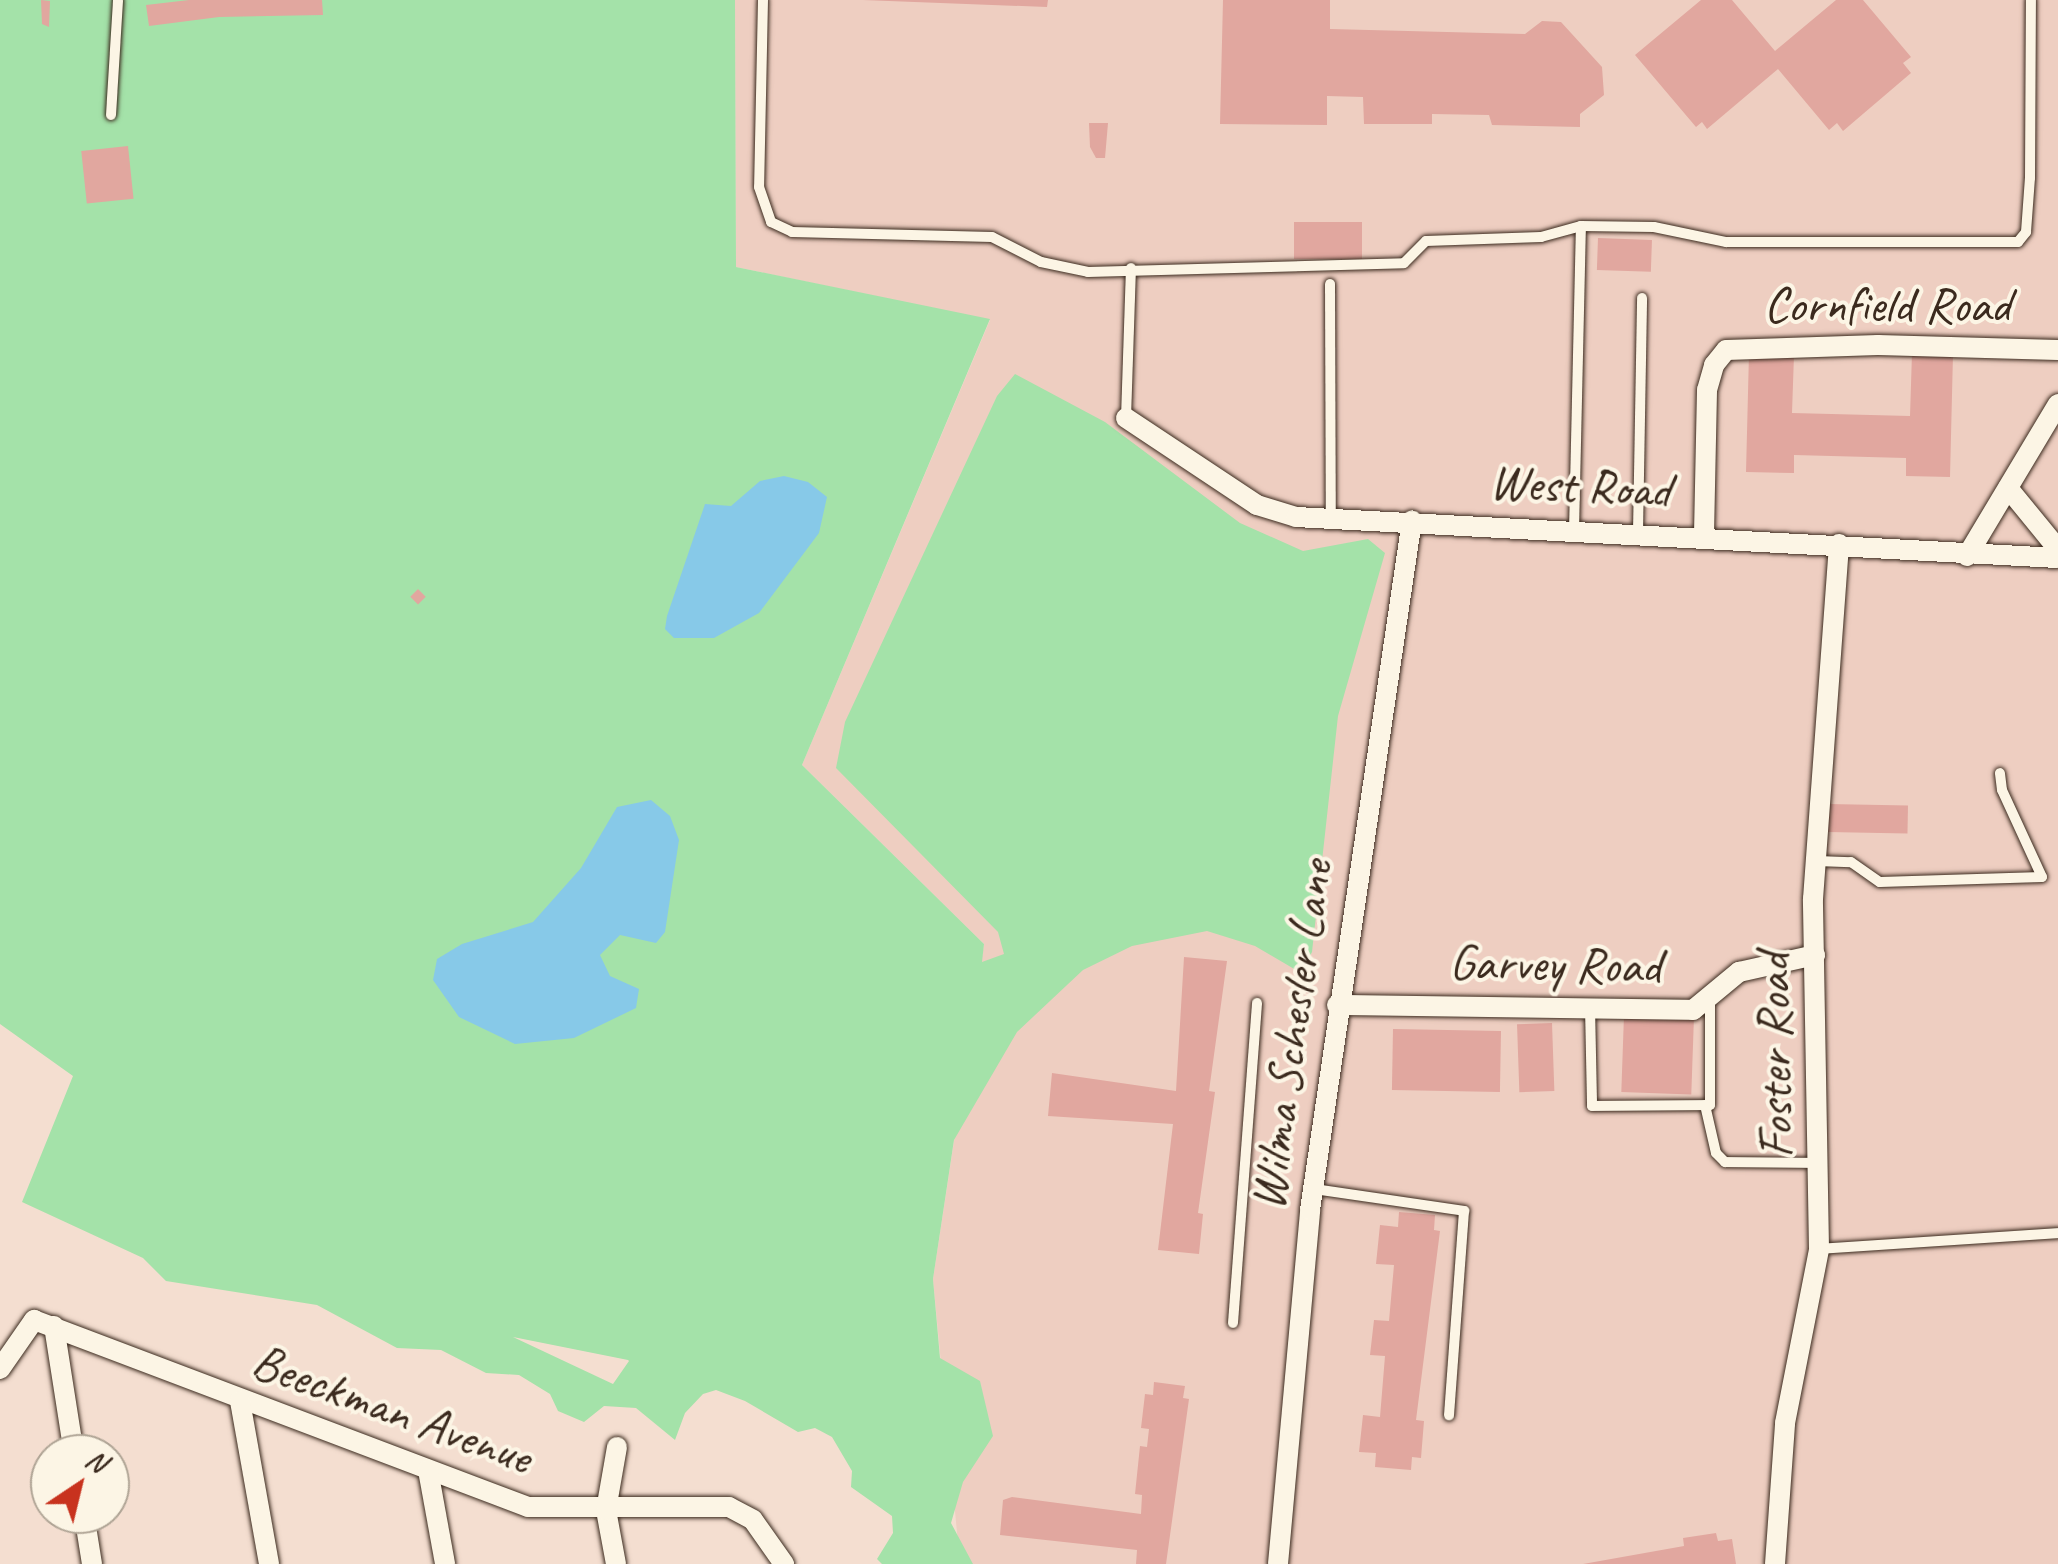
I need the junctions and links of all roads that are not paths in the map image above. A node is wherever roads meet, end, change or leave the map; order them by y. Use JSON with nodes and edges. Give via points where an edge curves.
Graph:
{"nodes":[{"id":1,"x":118,"y":0,"type":"edge"},
{"id":2,"x":762,"y":0,"type":"edge"},
{"id":3,"x":2032,"y":0,"type":"edge"},
{"id":4,"x":111,"y":115,"type":"dead end"},
{"id":5,"x":1580,"y":226,"type":"junction"},
{"id":6,"x":1131,"y":268,"type":"junction"},
{"id":7,"x":1330,"y":284,"type":"dead end"},
{"id":8,"x":1642,"y":298,"type":"dead end"},
{"id":9,"x":2058,"y":350,"type":"edge"},
{"id":10,"x":2058,"y":404,"type":"edge"},
{"id":11,"x":1126,"y":418,"type":"joint"},
{"id":12,"x":2008,"y":488,"type":"junction"},
{"id":13,"x":1331,"y":516,"type":"junction"},
{"id":14,"x":1412,"y":520,"type":"junction"},
{"id":15,"x":1574,"y":532,"type":"junction"},
{"id":16,"x":1638,"y":532,"type":"junction"},
{"id":17,"x":1704,"y":534,"type":"junction"},
{"id":18,"x":1839,"y":544,"type":"junction"},
{"id":19,"x":2058,"y":550,"type":"edge"},
{"id":20,"x":1967,"y":556,"type":"junction"},
{"id":21,"x":2058,"y":558,"type":"edge"},
{"id":22,"x":2000,"y":772,"type":"dead end"},
{"id":23,"x":1816,"y":861,"type":"junction"},
{"id":24,"x":1815,"y":955,"type":"junction"},
{"id":25,"x":1710,"y":994,"type":"junction"},
{"id":26,"x":1258,"y":1003,"type":"dead end"},
{"id":27,"x":1337,"y":1005,"type":"junction"},
{"id":28,"x":1590,"y":1006,"type":"junction"},
{"id":29,"x":1705,"y":1106,"type":"junction"},
{"id":30,"x":1819,"y":1163,"type":"junction"},
{"id":31,"x":1312,"y":1189,"type":"junction"},
{"id":32,"x":2058,"y":1233,"type":"edge"},
{"id":33,"x":1819,"y":1249,"type":"junction"},
{"id":34,"x":1233,"y":1323,"type":"dead end"},
{"id":35,"x":54,"y":1326,"type":"junction"},
{"id":36,"x":0,"y":1369,"type":"edge"},
{"id":37,"x":240,"y":1401,"type":"junction"},
{"id":38,"x":1448,"y":1415,"type":"dead end"},
{"id":39,"x":71,"y":1434,"type":"edge"},
{"id":40,"x":618,"y":1447,"type":"dead end"},
{"id":41,"x":428,"y":1470,"type":"junction"},
{"id":42,"x":606,"y":1510,"type":"junction"},
{"id":43,"x":87,"y":1534,"type":"edge"},
{"id":44,"x":92,"y":1564,"type":"edge"},
{"id":45,"x":268,"y":1564,"type":"edge"},
{"id":46,"x":445,"y":1564,"type":"edge"},
{"id":47,"x":616,"y":1564,"type":"edge"},
{"id":48,"x":784,"y":1564,"type":"edge"},
{"id":49,"x":1278,"y":1564,"type":"edge"},
{"id":50,"x":1776,"y":1564,"type":"edge"}],
"edges":[{"from":1,"to":4,"type":"lane"},
{"from":2,"to":6,"type":"lane","via":[[759,187],[771,222],[792,232],[967,234],[1014,244],[1062,269]]},
{"from":3,"to":5,"type":"lane","via":[[2030,178],[2026,232],[2018,242],[1726,242],[1654,227]]},
{"from":5,"to":6,"type":"lane","via":[[1541,237],[1426,241],[1404,264]]},
{"from":5,"to":15,"type":"lane"},
{"from":6,"to":11,"type":"lane"},
{"from":7,"to":13,"type":"lane"},
{"from":8,"to":16,"type":"lane"},
{"from":9,"to":17,"type":"street","name":"Cornfield Road","via":[[1726,350],[1707,390]]},
{"from":10,"to":12,"type":"street"},
{"from":11,"to":13,"type":"street","name":"West Road","via":[[1257,505],[1296,517]]},
{"from":12,"to":19,"type":"street"},
{"from":12,"to":20,"type":"street"},
{"from":13,"to":14,"type":"street","name":"West Road"},
{"from":14,"to":15,"type":"street","name":"West Road"},
{"from":14,"to":27,"type":"street","name":"Wilma Schesler Lane"},
{"from":15,"to":16,"type":"street","name":"West Road"},
{"from":16,"to":17,"type":"street","name":"West Road"},
{"from":17,"to":18,"type":"street","name":"West Road"},
{"from":18,"to":20,"type":"street","name":"West Road"},
{"from":18,"to":23,"type":"street","name":"Foster Road"},
{"from":20,"to":21,"type":"street","name":"West Road"},
{"from":22,"to":23,"type":"lane","via":[[2042,877],[1880,882],[1851,862]]},
{"from":23,"to":24,"type":"street","name":"Foster Road"},
{"from":24,"to":25,"type":"street","name":"Garvey Road","via":[[1758,964]]},
{"from":24,"to":30,"type":"street","name":"Foster Road"},
{"from":25,"to":28,"type":"street","name":"Garvey Road","via":[[1693,1010]]},
{"from":25,"to":29,"type":"lane"},
{"from":26,"to":34,"type":"lane"},
{"from":27,"to":28,"type":"street","name":"Garvey Road"},
{"from":27,"to":31,"type":"street","name":"Wilma Schesler Lane"},
{"from":28,"to":29,"type":"lane","via":[[1592,1106]]},
{"from":29,"to":30,"type":"lane","via":[[1716,1154],[1725,1162]]},
{"from":30,"to":33,"type":"street","name":"Foster Road"},
{"from":31,"to":38,"type":"lane","via":[[1464,1211]]},
{"from":31,"to":49,"type":"street","name":"Wilma Schesler Lane"},
{"from":32,"to":33,"type":"lane"},
{"from":33,"to":50,"type":"street","name":"Foster Road","via":[[1785,1424]]},
{"from":35,"to":36,"type":"street","via":[[34,1320]]},
{"from":35,"to":37,"type":"street","name":"Beeckman Avenue"},
{"from":35,"to":39,"type":"street"},
{"from":37,"to":41,"type":"street","name":"Beeckman Avenue"},
{"from":37,"to":45,"type":"street"},
{"from":40,"to":42,"type":"street"},
{"from":41,"to":42,"type":"street","name":"Beeckman Avenue","via":[[528,1507]]},
{"from":41,"to":46,"type":"street"},
{"from":42,"to":47,"type":"street"},
{"from":42,"to":48,"type":"street","name":"Beeckman Avenue","via":[[729,1508],[753,1520]]},
{"from":43,"to":44,"type":"street"}]}
